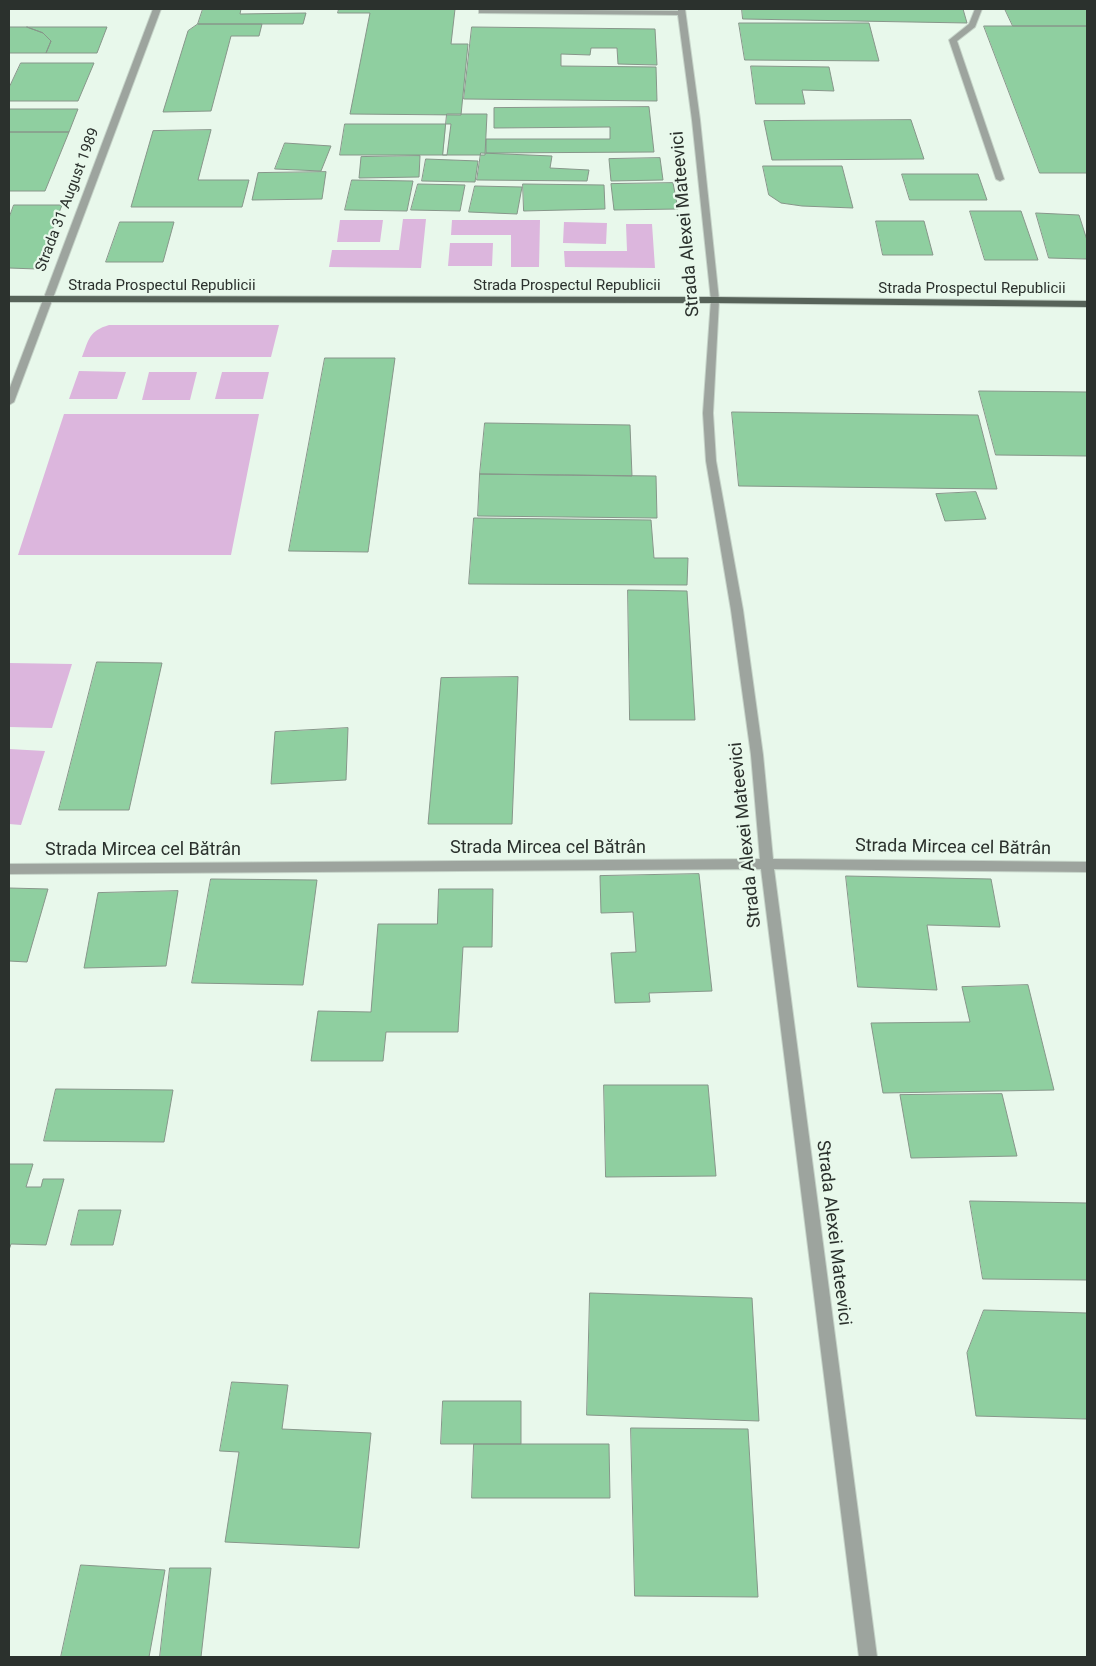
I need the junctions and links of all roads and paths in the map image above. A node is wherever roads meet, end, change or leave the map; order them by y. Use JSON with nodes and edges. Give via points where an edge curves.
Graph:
{"nodes":[{"id":1,"x":157,"y":9,"type":"edge"},
{"id":2,"x":978,"y":9,"type":"edge"},
{"id":3,"x":482,"y":11,"type":"dead end"},
{"id":4,"x":682,"y":11,"type":"edge"},
{"id":5,"x":1000,"y":179,"type":"dead end"},
{"id":6,"x":9,"y":299,"type":"edge"},
{"id":7,"x":46,"y":299,"type":"junction"},
{"id":8,"x":715,"y":300,"type":"junction"},
{"id":9,"x":1087,"y":304,"type":"edge"},
{"id":10,"x":9,"y":402,"type":"edge"},
{"id":11,"x":767,"y":864,"type":"junction"},
{"id":12,"x":1087,"y":867,"type":"edge"},
{"id":13,"x":9,"y":869,"type":"edge"},
{"id":14,"x":868,"y":1657,"type":"edge"}],
"edges":[{"from":1,"to":7,"type":"street","name":"Strada 31 August 1989"},
{"from":2,"to":5,"type":"street","via":[[972,25],[953,40]]},
{"from":3,"to":4,"type":"street"},
{"from":4,"to":8,"type":"street","name":"Strada Alexei Mateevici"},
{"from":6,"to":7,"type":"main road","name":"Strada Prospectul Republicii"},
{"from":7,"to":8,"type":"main road","name":"Strada Prospectul Republicii"},
{"from":7,"to":10,"type":"street","name":"Strada 31 August 1989"},
{"from":8,"to":9,"type":"main road","name":"Strada Prospectul Republicii"},
{"from":8,"to":11,"type":"street","name":"Strada Alexei Mateevici","via":[[708,413],[711,461],[737,610]]},
{"from":11,"to":12,"type":"street","name":"Strada Mircea cel Bătrân"},
{"from":11,"to":13,"type":"street","name":"Strada Mircea cel Bătrân"},
{"from":11,"to":14,"type":"street","name":"Strada Alexei Mateevici"}]}
